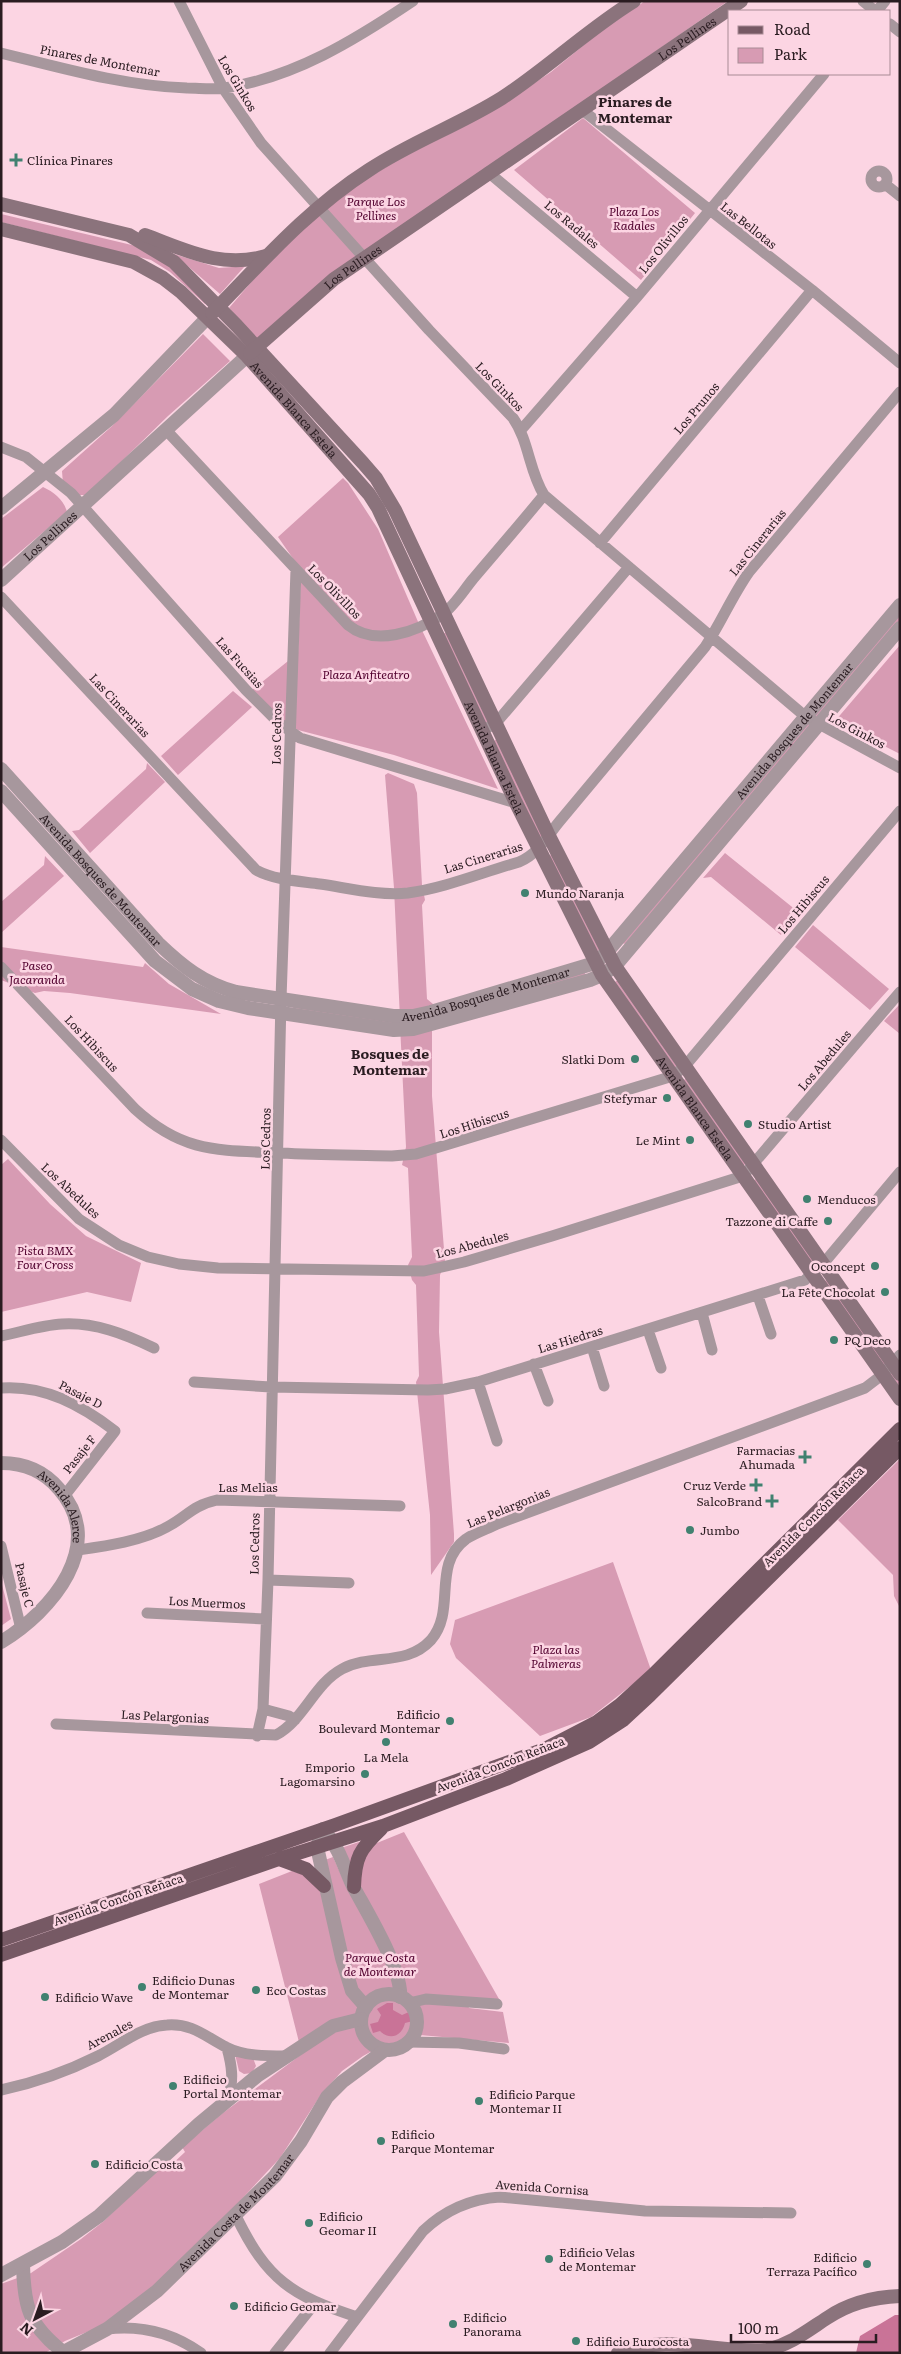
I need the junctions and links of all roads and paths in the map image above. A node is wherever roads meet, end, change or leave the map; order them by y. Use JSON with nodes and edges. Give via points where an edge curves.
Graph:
{"nodes":[{"id":1,"x":179,"y":1,"type":"edge"},
{"id":2,"x":412,"y":1,"type":"edge"},
{"id":3,"x":634,"y":1,"type":"edge"},
{"id":4,"x":741,"y":1,"type":"edge"},
{"id":5,"x":863,"y":1,"type":"edge"},
{"id":6,"x":875,"y":10,"type":"edge"},
{"id":7,"x":1,"y":53,"type":"edge"},
{"id":8,"x":823,"y":75,"type":"edge"},
{"id":9,"x":223,"y":88,"type":"junction"},
{"id":10,"x":581,"y":109,"type":"junction"},
{"id":11,"x":488,"y":172,"type":"junction"},
{"id":12,"x":885,"y":184,"type":"dead end"},
{"id":13,"x":900,"y":196,"type":"edge"},
{"id":14,"x":1,"y":204,"type":"edge"},
{"id":15,"x":319,"y":206,"type":"junction"},
{"id":16,"x":708,"y":210,"type":"junction"},
{"id":17,"x":1,"y":230,"type":"edge"},
{"id":18,"x":120,"y":233,"type":"junction"},
{"id":19,"x":266,"y":256,"type":"junction"},
{"id":20,"x":365,"y":258,"type":"junction"},
{"id":21,"x":812,"y":290,"type":"junction"},
{"id":22,"x":637,"y":297,"type":"junction"},
{"id":23,"x":219,"y":306,"type":"junction"},
{"id":24,"x":208,"y":317,"type":"junction"},
{"id":25,"x":252,"y":351,"type":"junction"},
{"id":26,"x":900,"y":363,"type":"edge"},
{"id":27,"x":900,"y":392,"type":"edge"},
{"id":28,"x":166,"y":430,"type":"junction"},
{"id":29,"x":521,"y":430,"type":"junction"},
{"id":30,"x":1,"y":447,"type":"edge"},
{"id":31,"x":45,"y":472,"type":"junction"},
{"id":32,"x":544,"y":495,"type":"junction"},
{"id":33,"x":83,"y":506,"type":"junction"},
{"id":34,"x":1,"y":508,"type":"edge"},
{"id":35,"x":600,"y":542,"type":"junction"},
{"id":36,"x":629,"y":567,"type":"junction"},
{"id":37,"x":296,"y":570,"type":"junction"},
{"id":38,"x":1,"y":580,"type":"edge"},
{"id":39,"x":1,"y":596,"type":"edge"},
{"id":40,"x":900,"y":605,"type":"edge"},
{"id":41,"x":444,"y":613,"type":"junction"},
{"id":42,"x":430,"y":620,"type":"junction"},
{"id":43,"x":900,"y":628,"type":"edge"},
{"id":44,"x":711,"y":637,"type":"junction"},
{"id":45,"x":806,"y":717,"type":"junction"},
{"id":46,"x":496,"y":723,"type":"junction"},
{"id":47,"x":818,"y":725,"type":"junction"},
{"id":48,"x":289,"y":731,"type":"junction"},
{"id":49,"x":482,"y":731,"type":"junction"},
{"id":50,"x":900,"y":768,"type":"edge"},
{"id":51,"x":1,"y":769,"type":"edge"},
{"id":52,"x":1,"y":791,"type":"edge"},
{"id":53,"x":516,"y":803,"type":"junction"},
{"id":54,"x":900,"y":811,"type":"edge"},
{"id":55,"x":549,"y":836,"type":"junction"},
{"id":56,"x":540,"y":849,"type":"junction"},
{"id":57,"x":286,"y":879,"type":"junction"},
{"id":58,"x":607,"y":952,"type":"junction"},
{"id":59,"x":595,"y":963,"type":"junction"},
{"id":60,"x":615,"y":966,"type":"junction"},
{"id":61,"x":1,"y":967,"type":"edge"},
{"id":62,"x":602,"y":975,"type":"junction"},
{"id":63,"x":900,"y":992,"type":"edge"},
{"id":64,"x":281,"y":999,"type":"junction"},
{"id":65,"x":282,"y":1014,"type":"junction"},
{"id":66,"x":685,"y":1066,"type":"junction"},
{"id":67,"x":673,"y":1076,"type":"junction"},
{"id":68,"x":1,"y":1140,"type":"edge"},
{"id":69,"x":278,"y":1153,"type":"junction"},
{"id":70,"x":754,"y":1165,"type":"junction"},
{"id":71,"x":900,"y":1172,"type":"edge"},
{"id":72,"x":743,"y":1176,"type":"junction"},
{"id":73,"x":823,"y":1264,"type":"junction"},
{"id":74,"x":275,"y":1270,"type":"junction"},
{"id":75,"x":812,"y":1275,"type":"junction"},
{"id":76,"x":758,"y":1296,"type":"junction"},
{"id":77,"x":702,"y":1313,"type":"junction"},
{"id":78,"x":648,"y":1330,"type":"junction"},
{"id":79,"x":771,"y":1334,"type":"dead end"},
{"id":80,"x":1,"y":1336,"type":"edge"},
{"id":81,"x":592,"y":1347,"type":"junction"},
{"id":82,"x":154,"y":1348,"type":"dead end"},
{"id":83,"x":712,"y":1350,"type":"dead end"},
{"id":84,"x":534,"y":1364,"type":"junction"},
{"id":85,"x":897,"y":1364,"type":"edge"},
{"id":86,"x":661,"y":1368,"type":"dead end"},
{"id":87,"x":882,"y":1375,"type":"junction"},
{"id":88,"x":194,"y":1382,"type":"dead end"},
{"id":89,"x":478,"y":1382,"type":"junction"},
{"id":90,"x":271,"y":1386,"type":"junction"},
{"id":91,"x":604,"y":1386,"type":"dead end"},
{"id":92,"x":1,"y":1388,"type":"edge"},
{"id":93,"x":900,"y":1399,"type":"edge"},
{"id":94,"x":548,"y":1401,"type":"dead end"},
{"id":95,"x":900,"y":1429,"type":"edge"},
{"id":96,"x":115,"y":1431,"type":"joint"},
{"id":97,"x":498,"y":1441,"type":"dead end"},
{"id":98,"x":900,"y":1448,"type":"edge"},
{"id":99,"x":1,"y":1463,"type":"edge"},
{"id":100,"x":64,"y":1495,"type":"junction"},
{"id":101,"x":269,"y":1501,"type":"junction"},
{"id":102,"x":400,"y":1506,"type":"dead end"},
{"id":103,"x":1,"y":1546,"type":"edge"},
{"id":104,"x":78,"y":1550,"type":"junction"},
{"id":105,"x":268,"y":1580,"type":"junction"},
{"id":106,"x":349,"y":1583,"type":"dead end"},
{"id":107,"x":147,"y":1613,"type":"dead end"},
{"id":108,"x":265,"y":1619,"type":"junction"},
{"id":109,"x":21,"y":1629,"type":"junction"},
{"id":110,"x":1,"y":1642,"type":"edge"},
{"id":111,"x":263,"y":1709,"type":"junction"},
{"id":112,"x":295,"y":1720,"type":"junction"},
{"id":113,"x":56,"y":1724,"type":"dead end"},
{"id":114,"x":256,"y":1736,"type":"junction"},
{"id":115,"x":383,"y":1826,"type":"junction"},
{"id":116,"x":322,"y":1829,"type":"junction"},
{"id":117,"x":334,"y":1841,"type":"junction"},
{"id":118,"x":317,"y":1847,"type":"junction"},
{"id":119,"x":279,"y":1860,"type":"junction"},
{"id":120,"x":324,"y":1886,"type":"junction"},
{"id":121,"x":354,"y":1887,"type":"junction"},
{"id":122,"x":1,"y":1940,"type":"edge"},
{"id":123,"x":1,"y":1955,"type":"edge"},
{"id":124,"x":405,"y":2000,"type":"junction"},
{"id":125,"x":497,"y":2004,"type":"dead end"},
{"id":126,"x":364,"y":2013,"type":"junction"},
{"id":127,"x":409,"y":2042,"type":"junction"},
{"id":128,"x":227,"y":2048,"type":"junction"},
{"id":129,"x":504,"y":2049,"type":"dead end"},
{"id":130,"x":385,"y":2050,"type":"junction"},
{"id":131,"x":286,"y":2056,"type":"junction"},
{"id":132,"x":1,"y":2090,"type":"edge"},
{"id":133,"x":228,"y":2099,"type":"junction"},
{"id":134,"x":791,"y":2213,"type":"dead end"},
{"id":135,"x":236,"y":2216,"type":"junction"},
{"id":136,"x":23,"y":2265,"type":"junction"},
{"id":137,"x":1,"y":2275,"type":"edge"},
{"id":138,"x":900,"y":2296,"type":"edge"},
{"id":139,"x":315,"y":2303,"type":"junction"},
{"id":140,"x":357,"y":2317,"type":"junction"},
{"id":141,"x":107,"y":2330,"type":"junction"},
{"id":142,"x":62,"y":2353,"type":"edge"},
{"id":143,"x":202,"y":2353,"type":"edge"},
{"id":144,"x":275,"y":2353,"type":"edge"},
{"id":145,"x":330,"y":2353,"type":"edge"},
{"id":146,"x":618,"y":2353,"type":"edge"}],
"edges":[{"from":1,"to":9,"type":"street","name":"Los Ginkos"},
{"from":2,"to":9,"type":"street","name":"Pinares de Montemar","via":[[365,33],[318,57],[269,76]]},
{"from":3,"to":15,"type":"main road","via":[[509,93],[369,170]]},
{"from":4,"to":10,"type":"main road","name":"Los Pellines"},
{"from":5,"to":6,"type":"street"},
{"from":7,"to":9,"type":"street","name":"Pinares de Montemar","via":[[129,82],[176,88]]},
{"from":8,"to":16,"type":"street","name":"Los Olivillos"},
{"from":9,"to":15,"type":"street","name":"Los Ginkos","via":[[266,149]]},
{"from":10,"to":11,"type":"main road","name":"Los Pellines"},
{"from":10,"to":16,"type":"street","name":"Las Bellotas"},
{"from":11,"to":20,"type":"main road","name":"Los Pellines"},
{"from":11,"to":22,"type":"street","name":"Los Radales"},
{"from":12,"to":13,"type":"street"},
{"from":14,"to":18,"type":"main road","name":"Avenida Blanca Estela"},
{"from":15,"to":19,"type":"main road"},
{"from":15,"to":20,"type":"street","name":"Los Ginkos"},
{"from":16,"to":21,"type":"street","name":"Las Bellotas"},
{"from":16,"to":22,"type":"street","name":"Los Olivillos"},
{"from":17,"to":24,"type":"main road","name":"Avenida Blanca Estela","via":[[134,262],[163,278]]},
{"from":18,"to":19,"type":"main road","via":[[141,234],[222,262]]},
{"from":18,"to":23,"type":"main road","name":"Avenida Blanca Estela","via":[[158,250]]},
{"from":19,"to":23,"type":"main road"},
{"from":20,"to":25,"type":"main road","name":"Los Pellines","via":[[334,279]]},
{"from":20,"to":29,"type":"street","name":"Los Ginkos"},
{"from":21,"to":26,"type":"street","name":"Las Bellotas"},
{"from":21,"to":35,"type":"street","name":"Los Prunos"},
{"from":22,"to":29,"type":"street","name":"Los Olivillos"},
{"from":23,"to":24,"type":"main road"},
{"from":23,"to":25,"type":"main road","name":"Avenida Blanca Estela"},
{"from":24,"to":25,"type":"main road","name":"Avenida Blanca Estela"},
{"from":24,"to":31,"type":"street","via":[[114,415]]},
{"from":25,"to":28,"type":"street","name":"Los Pellines"},
{"from":25,"to":41,"type":"main road","name":"Avenida Blanca Estela","via":[[376,478],[395,510]]},
{"from":25,"to":42,"type":"main road","name":"Avenida Blanca Estela","via":[[369,494]]},
{"from":27,"to":44,"type":"street","name":"Las Cinerarias","via":[[748,572]]},
{"from":28,"to":33,"type":"street","name":"Los Pellines"},
{"from":28,"to":37,"type":"street","name":"Los Olivillos"},
{"from":29,"to":32,"type":"street","name":"Los Ginkos"},
{"from":30,"to":31,"type":"street","name":"Las Fucsias","via":[[26,457]]},
{"from":31,"to":33,"type":"street","name":"Las Fucsias"},
{"from":31,"to":34,"type":"street"},
{"from":32,"to":35,"type":"street","name":"Los Ginkos"},
{"from":32,"to":41,"type":"street","name":"Los Olivillos"},
{"from":33,"to":38,"type":"street","name":"Los Pellines"},
{"from":33,"to":48,"type":"street","name":"Las Fucsias","via":[[246,690]]},
{"from":35,"to":36,"type":"street","name":"Los Ginkos"},
{"from":36,"to":44,"type":"street","name":"Los Ginkos"},
{"from":36,"to":46,"type":"street"},
{"from":37,"to":42,"type":"street","name":"Los Olivillos","via":[[348,625],[364,635],[385,636]]},
{"from":37,"to":48,"type":"street","name":"Los Cedros"},
{"from":39,"to":57,"type":"street","name":"Las Cinerarias","via":[[249,864],[267,875]]},
{"from":40,"to":45,"type":"street","name":"Avenida Bosques de Montemar"},
{"from":41,"to":42,"type":"street","name":"Los Olivillos"},
{"from":41,"to":46,"type":"main road","name":"Avenida Blanca Estela"},
{"from":42,"to":49,"type":"main road","name":"Avenida Blanca Estela"},
{"from":43,"to":47,"type":"street","name":"Avenida Bosques de Montemar"},
{"from":44,"to":45,"type":"street","name":"Los Ginkos"},
{"from":44,"to":55,"type":"street","name":"Las Cinerarias"},
{"from":45,"to":47,"type":"street","name":"Los Ginkos"},
{"from":45,"to":58,"type":"street","name":"Avenida Bosques de Montemar"},
{"from":46,"to":49,"type":"street"},
{"from":46,"to":55,"type":"main road","name":"Avenida Blanca Estela"},
{"from":47,"to":50,"type":"street","name":"Los Ginkos"},
{"from":47,"to":60,"type":"street","name":"Avenida Bosques de Montemar"},
{"from":48,"to":53,"type":"street","name":"Las Fucsias","via":[[300,738]]},
{"from":48,"to":57,"type":"street","name":"Los Cedros"},
{"from":49,"to":53,"type":"main road","name":"Avenida Blanca Estela"},
{"from":51,"to":64,"type":"street","name":"Avenida Bosques de Montemar","via":[[182,966],[218,987]]},
{"from":52,"to":65,"type":"street","name":"Avenida Bosques de Montemar","via":[[155,961],[179,981],[219,1001]]},
{"from":53,"to":56,"type":"main road","name":"Avenida Blanca Estela"},
{"from":54,"to":66,"type":"street","name":"Los Hibiscus"},
{"from":55,"to":56,"type":"street","name":"Las Cinerarias"},
{"from":55,"to":58,"type":"main road","name":"Avenida Blanca Estela"},
{"from":56,"to":57,"type":"street","name":"Las Cinerarias","via":[[519,862],[406,893],[382,893]]},
{"from":56,"to":59,"type":"main road","name":"Avenida Blanca Estela"},
{"from":57,"to":64,"type":"street","name":"Los Cedros"},
{"from":58,"to":59,"type":"street","name":"Avenida Bosques de Montemar"},
{"from":58,"to":60,"type":"main road","name":"Avenida Blanca Estela"},
{"from":59,"to":62,"type":"main road","name":"Avenida Blanca Estela"},
{"from":59,"to":64,"type":"street","name":"Avenida Bosques de Montemar","via":[[413,1016],[393,1016]]},
{"from":60,"to":62,"type":"street","name":"Avenida Bosques de Montemar"},
{"from":60,"to":66,"type":"main road","name":"Avenida Blanca Estela"},
{"from":61,"to":69,"type":"street","name":"Los Hibiscus","via":[[135,1110],[155,1126],[178,1139],[209,1149]]},
{"from":62,"to":65,"type":"street","name":"Avenida Bosques de Montemar","via":[[413,1029],[394,1030]]},
{"from":62,"to":67,"type":"main road","name":"Avenida Blanca Estela"},
{"from":63,"to":70,"type":"street","name":"Los Abedules"},
{"from":64,"to":65,"type":"street","name":"Los Cedros"},
{"from":65,"to":69,"type":"street","name":"Los Cedros"},
{"from":66,"to":67,"type":"street","name":"Los Hibiscus"},
{"from":66,"to":70,"type":"main road","name":"Avenida Blanca Estela"},
{"from":67,"to":69,"type":"street","name":"Los Hibiscus","via":[[416,1154]]},
{"from":67,"to":72,"type":"main road","name":"Avenida Blanca Estela"},
{"from":68,"to":74,"type":"street","name":"Los Abedules","via":[[67,1209],[119,1245],[148,1257],[179,1264]]},
{"from":69,"to":74,"type":"street","name":"Los Cedros"},
{"from":70,"to":72,"type":"street","name":"Los Abedules"},
{"from":70,"to":73,"type":"main road","name":"Avenida Blanca Estela"},
{"from":71,"to":73,"type":"street","name":"Las Hiedras"},
{"from":72,"to":74,"type":"street","name":"Los Abedules","via":[[440,1268],[402,1272]]},
{"from":72,"to":75,"type":"main road","name":"Avenida Blanca Estela"},
{"from":73,"to":75,"type":"street","name":"Las Hiedras"},
{"from":73,"to":85,"type":"main road","name":"Avenida Blanca Estela"},
{"from":74,"to":90,"type":"street","name":"Los Cedros"},
{"from":75,"to":76,"type":"street","name":"Las Hiedras"},
{"from":75,"to":87,"type":"main road","name":"Avenida Blanca Estela"},
{"from":76,"to":77,"type":"street","name":"Las Hiedras"},
{"from":76,"to":79,"type":"street"},
{"from":77,"to":78,"type":"street","name":"Las Hiedras"},
{"from":77,"to":83,"type":"street"},
{"from":78,"to":81,"type":"street","name":"Las Hiedras"},
{"from":78,"to":86,"type":"street"},
{"from":80,"to":82,"type":"street","via":[[79,1323],[132,1338]]},
{"from":81,"to":84,"type":"street","name":"Las Hiedras"},
{"from":81,"to":91,"type":"street"},
{"from":84,"to":89,"type":"street","name":"Las Hiedras"},
{"from":84,"to":94,"type":"street"},
{"from":85,"to":87,"type":"street","name":"Las Pelargonias"},
{"from":87,"to":93,"type":"main road","name":"Avenida Blanca Estela"},
{"from":87,"to":112,"type":"street","name":"Las Pelargonias","via":[[860,1390],[497,1524],[466,1539],[454,1551],[447,1566],[443,1618],[432,1639],[403,1658],[359,1662],[341,1669],[327,1680]]},
{"from":88,"to":90,"type":"street","name":"Las Hiedras"},
{"from":89,"to":90,"type":"street","name":"Las Hiedras","via":[[428,1390]]},
{"from":89,"to":97,"type":"street"},
{"from":90,"to":101,"type":"street","name":"Los Cedros"},
{"from":92,"to":96,"type":"street","name":"Pasaje D","via":[[29,1388],[65,1399]]},
{"from":95,"to":116,"type":"main road","name":"Avenida Concón Reñaca","via":[[654,1674],[597,1722],[545,1749]]},
{"from":96,"to":100,"type":"street","name":"Pasaje F"},
{"from":98,"to":115,"type":"main road","name":"Avenida Concón Reñaca","via":[[623,1720],[564,1754]]},
{"from":99,"to":100,"type":"street","name":"Avenida Alerce","via":[[37,1470]]},
{"from":100,"to":104,"type":"street","name":"Avenida Alerce","via":[[77,1521]]},
{"from":101,"to":102,"type":"street","name":"Las Melias"},
{"from":101,"to":104,"type":"street","name":"Las Melias","via":[[217,1500],[200,1504],[168,1527],[146,1536]]},
{"from":101,"to":105,"type":"street","name":"Los Cedros"},
{"from":103,"to":109,"type":"street","name":"Pasaje C"},
{"from":104,"to":109,"type":"street","name":"Avenida Alerce","via":[[53,1596]]},
{"from":105,"to":106,"type":"street"},
{"from":105,"to":108,"type":"street","name":"Los Cedros"},
{"from":107,"to":108,"type":"street","name":"Los Muermos"},
{"from":108,"to":111,"type":"street","name":"Los Cedros"},
{"from":109,"to":110,"type":"street","name":"Avenida Alerce"},
{"from":111,"to":112,"type":"street"},
{"from":111,"to":114,"type":"street","name":"Los Cedros"},
{"from":112,"to":114,"type":"street","name":"Las Pelargonias","via":[[276,1735]]},
{"from":113,"to":114,"type":"street","name":"Las Pelargonias"},
{"from":115,"to":117,"type":"main road","name":"Avenida Concón Reñaca"},
{"from":115,"to":121,"type":"main road","via":[[362,1846],[354,1869]]},
{"from":116,"to":117,"type":"street"},
{"from":116,"to":118,"type":"street"},
{"from":116,"to":122,"type":"main road","name":"Avenida Concón Reñaca"},
{"from":117,"to":118,"type":"main road","name":"Avenida Concón Reñaca"},
{"from":117,"to":121,"type":"street"},
{"from":118,"to":119,"type":"main road","name":"Avenida Concón Reñaca"},
{"from":118,"to":120,"type":"street"},
{"from":119,"to":120,"type":"main road","via":[[306,1869]]},
{"from":119,"to":123,"type":"main road","name":"Avenida Concón Reñaca"},
{"from":120,"to":126,"type":"street","via":[[352,1991]]},
{"from":121,"to":124,"type":"street","via":[[376,1927]]},
{"from":124,"to":125,"type":"street","via":[[426,1998]]},
{"from":124,"to":126,"type":"street","via":[[385,1995],[371,2001]]},
{"from":124,"to":127,"type":"street","via":[[417,2018],[414,2035]]},
{"from":126,"to":130,"type":"street","via":[[362,2028],[370,2042]]},
{"from":126,"to":131,"type":"street","via":[[334,2026]]},
{"from":127,"to":129,"type":"street","via":[[459,2043]]},
{"from":127,"to":130,"type":"street","via":[[394,2050]]},
{"from":128,"to":131,"type":"street","name":"Arenales","via":[[261,2056]]},
{"from":128,"to":132,"type":"street","name":"Arenales","via":[[190,2027],[157,2026],[43,2079]]},
{"from":128,"to":133,"type":"street","via":[[233,2083]]},
{"from":130,"to":135,"type":"street","name":"Avenida Costa de Montemar","via":[[327,2097],[288,2160]]},
{"from":131,"to":133,"type":"street"},
{"from":133,"to":136,"type":"street","via":[[99,2216]]},
{"from":134,"to":140,"type":"street","name":"Avenida Cornisa","via":[[645,2211],[500,2197],[476,2200],[448,2212],[423,2231]]},
{"from":135,"to":139,"type":"street","via":[[258,2257],[272,2273]]},
{"from":135,"to":141,"type":"street","name":"Avenida Costa de Montemar","via":[[157,2291]]},
{"from":136,"to":137,"type":"street"},
{"from":136,"to":142,"type":"street","name":"Avenida Costa de Montemar","via":[[29,2314],[39,2331]]},
{"from":138,"to":146,"type":"main road","via":[[848,2306],[798,2338],[765,2350],[735,2352],[664,2344]]},
{"from":139,"to":140,"type":"street"},
{"from":139,"to":144,"type":"street"},
{"from":140,"to":145,"type":"street","name":"Avenida Cornisa"},
{"from":141,"to":142,"type":"street","name":"Avenida Costa de Montemar"},
{"from":141,"to":143,"type":"street","via":[[136,2328],[161,2333]]}]}
